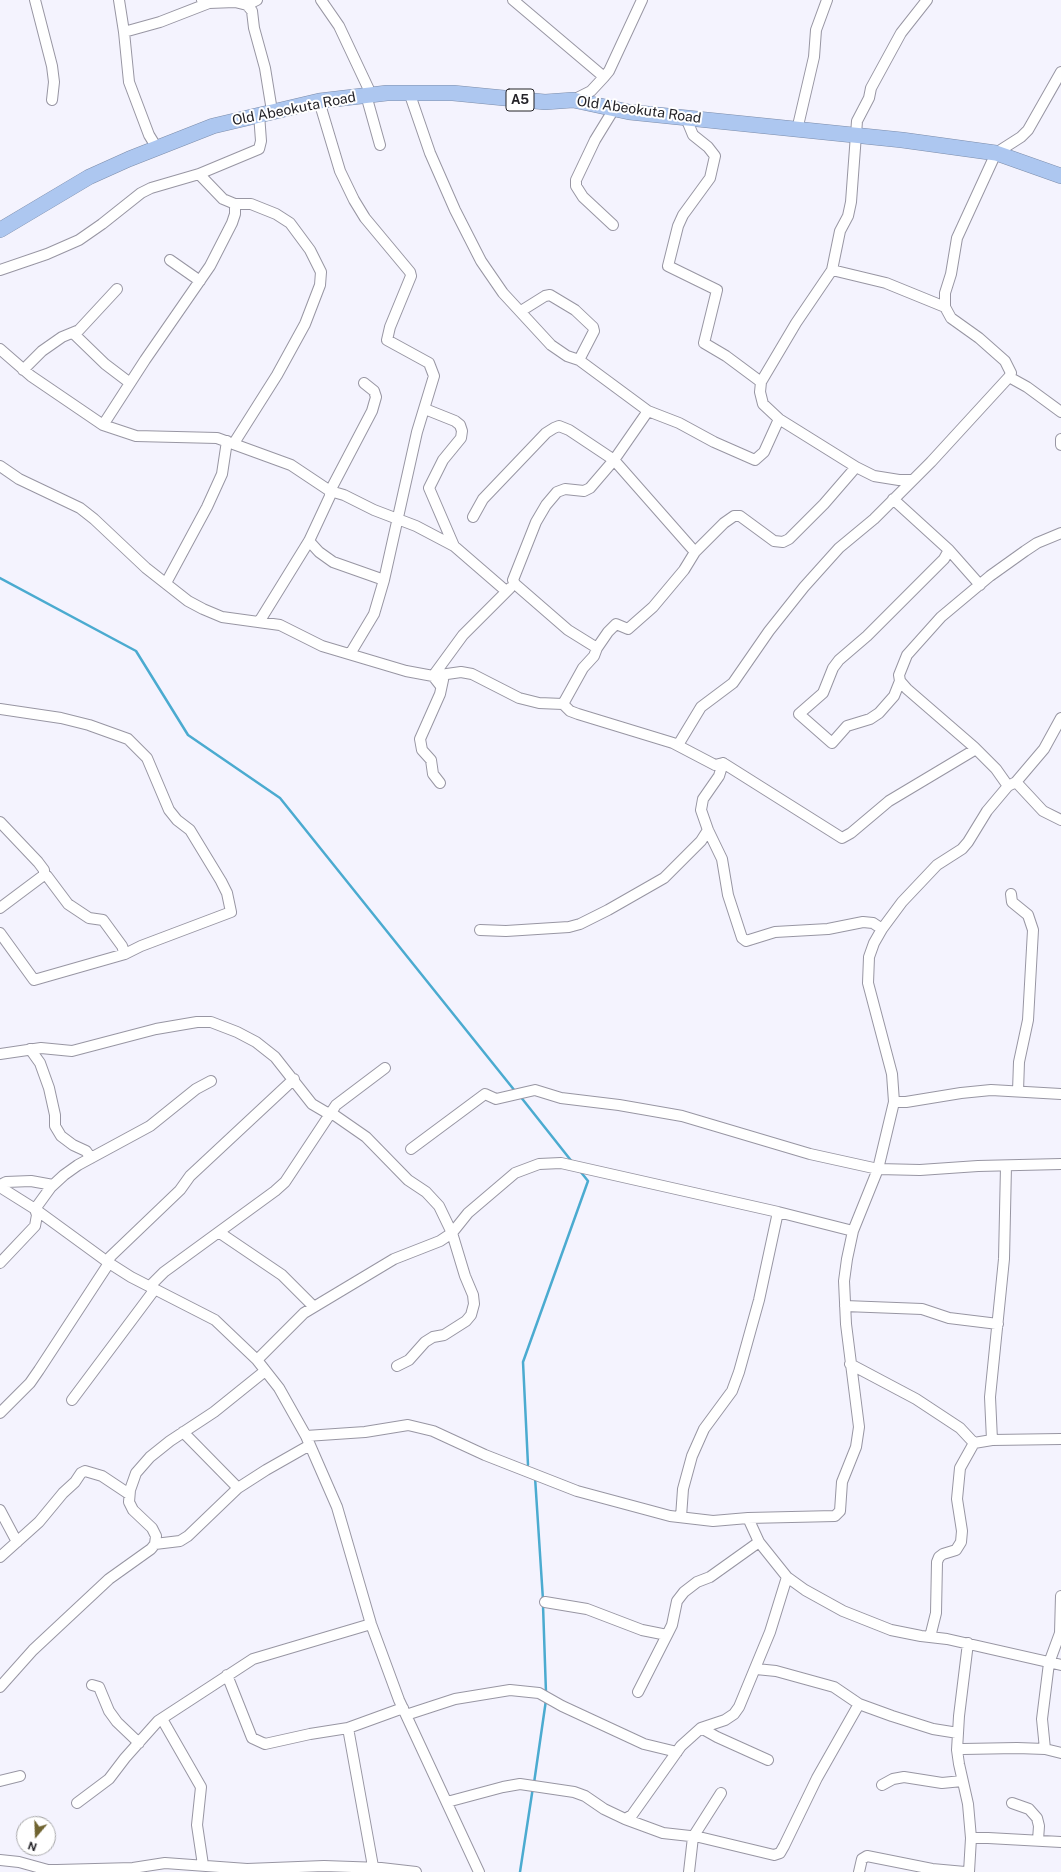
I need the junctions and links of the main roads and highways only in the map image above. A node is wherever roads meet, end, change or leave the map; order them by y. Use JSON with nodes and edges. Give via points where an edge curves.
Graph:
{"nodes":[{"id":1,"x":1061,"y":176,"type":"edge"},
{"id":2,"x":0,"y":230,"type":"edge"}],
"edges":[{"from":1,"to":2,"type":"highway","name":"Old Abeokuta Road","number":"A5","via":[[996,153],[614,109],[573,100],[546,102],[453,93],[409,92],[319,101],[213,126],[89,178]]}]}
